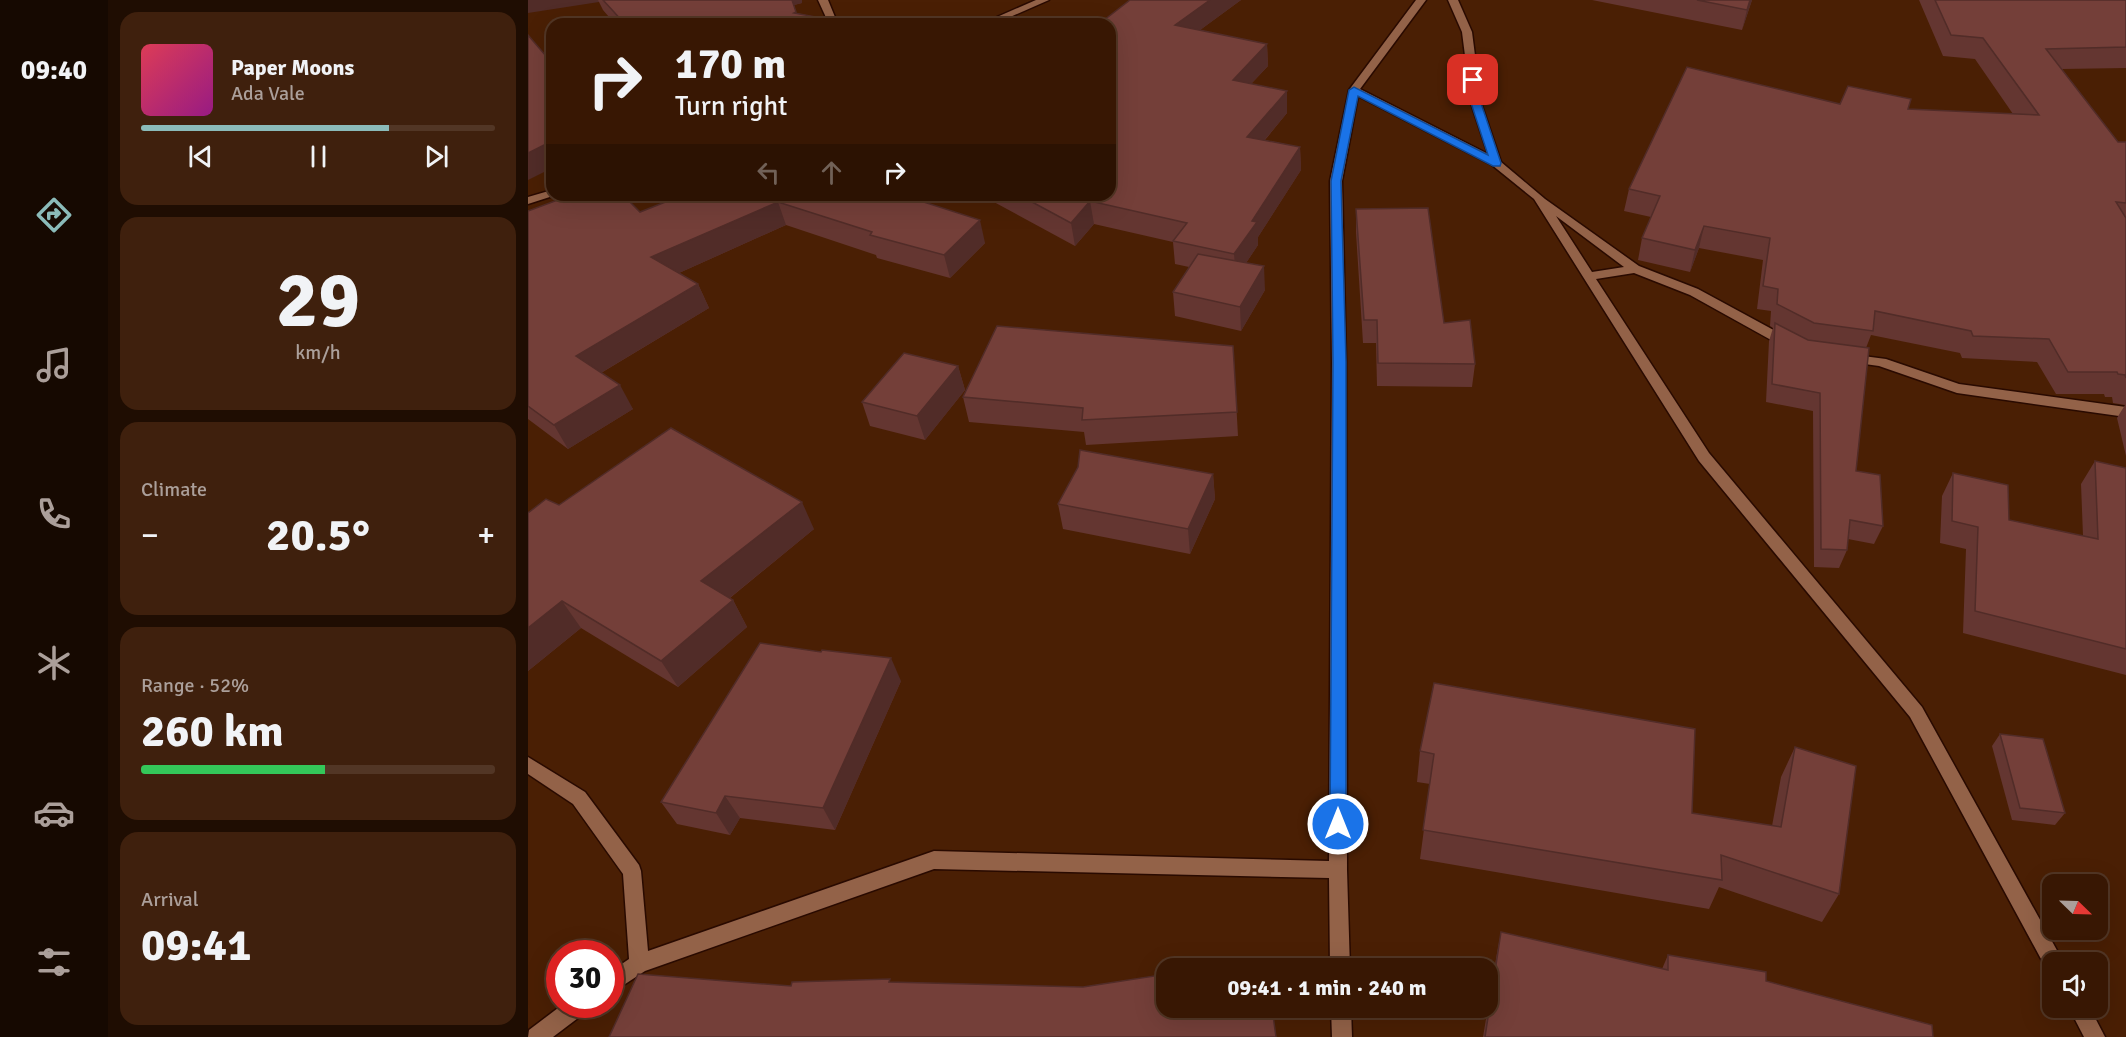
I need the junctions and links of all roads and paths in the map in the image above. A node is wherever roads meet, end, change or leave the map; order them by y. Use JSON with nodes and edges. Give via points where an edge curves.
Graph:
{"nodes":[{"id":1,"x":823,"y":0,"type":"edge"},
{"id":2,"x":1044,"y":0,"type":"edge"},
{"id":3,"x":1421,"y":0,"type":"edge"},
{"id":4,"x":1453,"y":0,"type":"edge"},
{"id":5,"x":830,"y":18,"type":"edge"},
{"id":6,"x":1000,"y":18,"type":"edge"},
{"id":7,"x":1354,"y":90,"type":"junction"},
{"id":8,"x":1496,"y":163,"type":"junction"},
{"id":9,"x":546,"y":195,"type":"edge"},
{"id":10,"x":1538,"y":197,"type":"junction"},
{"id":11,"x":528,"y":201,"type":"edge"},
{"id":12,"x":1635,"y":268,"type":"junction"},
{"id":13,"x":1588,"y":276,"type":"junction"},
{"id":14,"x":1802,"y":352,"type":"edge"},
{"id":15,"x":1836,"y":356,"type":"edge"},
{"id":16,"x":2126,"y":412,"type":"edge"},
{"id":17,"x":528,"y":765,"type":"edge"},
{"id":18,"x":1338,"y":870,"type":"junction"},
{"id":19,"x":2048,"y":952,"type":"edge"},
{"id":20,"x":1340,"y":958,"type":"edge"},
{"id":21,"x":639,"y":964,"type":"junction"},
{"id":22,"x":624,"y":974,"type":"edge"},
{"id":23,"x":562,"y":1018,"type":"edge"},
{"id":24,"x":1341,"y":1018,"type":"edge"},
{"id":25,"x":2085,"y":1018,"type":"edge"},
{"id":26,"x":536,"y":1037,"type":"edge"},
{"id":27,"x":1342,"y":1037,"type":"edge"},
{"id":28,"x":2095,"y":1037,"type":"edge"}],
"edges":[{"from":1,"to":5,"type":"street"},
{"from":2,"to":6,"type":"street"},
{"from":3,"to":7,"type":"street"},
{"from":4,"to":8,"type":"street","via":[[1467,32],[1476,103]]},
{"from":7,"to":8,"type":"street"},
{"from":7,"to":18,"type":"street","via":[[1336,181],[1340,362]]},
{"from":8,"to":10,"type":"street"},
{"from":9,"to":11,"type":"street"},
{"from":10,"to":12,"type":"street"},
{"from":10,"to":13,"type":"street"},
{"from":12,"to":13,"type":"street"},
{"from":12,"to":14,"type":"street","via":[[1694,291]]},
{"from":13,"to":19,"type":"street","via":[[1704,457],[1916,712]]},
{"from":15,"to":16,"type":"street","via":[[1881,362],[1957,388]]},
{"from":17,"to":21,"type":"street","via":[[579,798],[632,871]]},
{"from":18,"to":20,"type":"street"},
{"from":18,"to":21,"type":"street","via":[[934,860]]},
{"from":21,"to":22,"type":"street"},
{"from":23,"to":26,"type":"street"},
{"from":24,"to":27,"type":"street"},
{"from":25,"to":28,"type":"street"}]}
